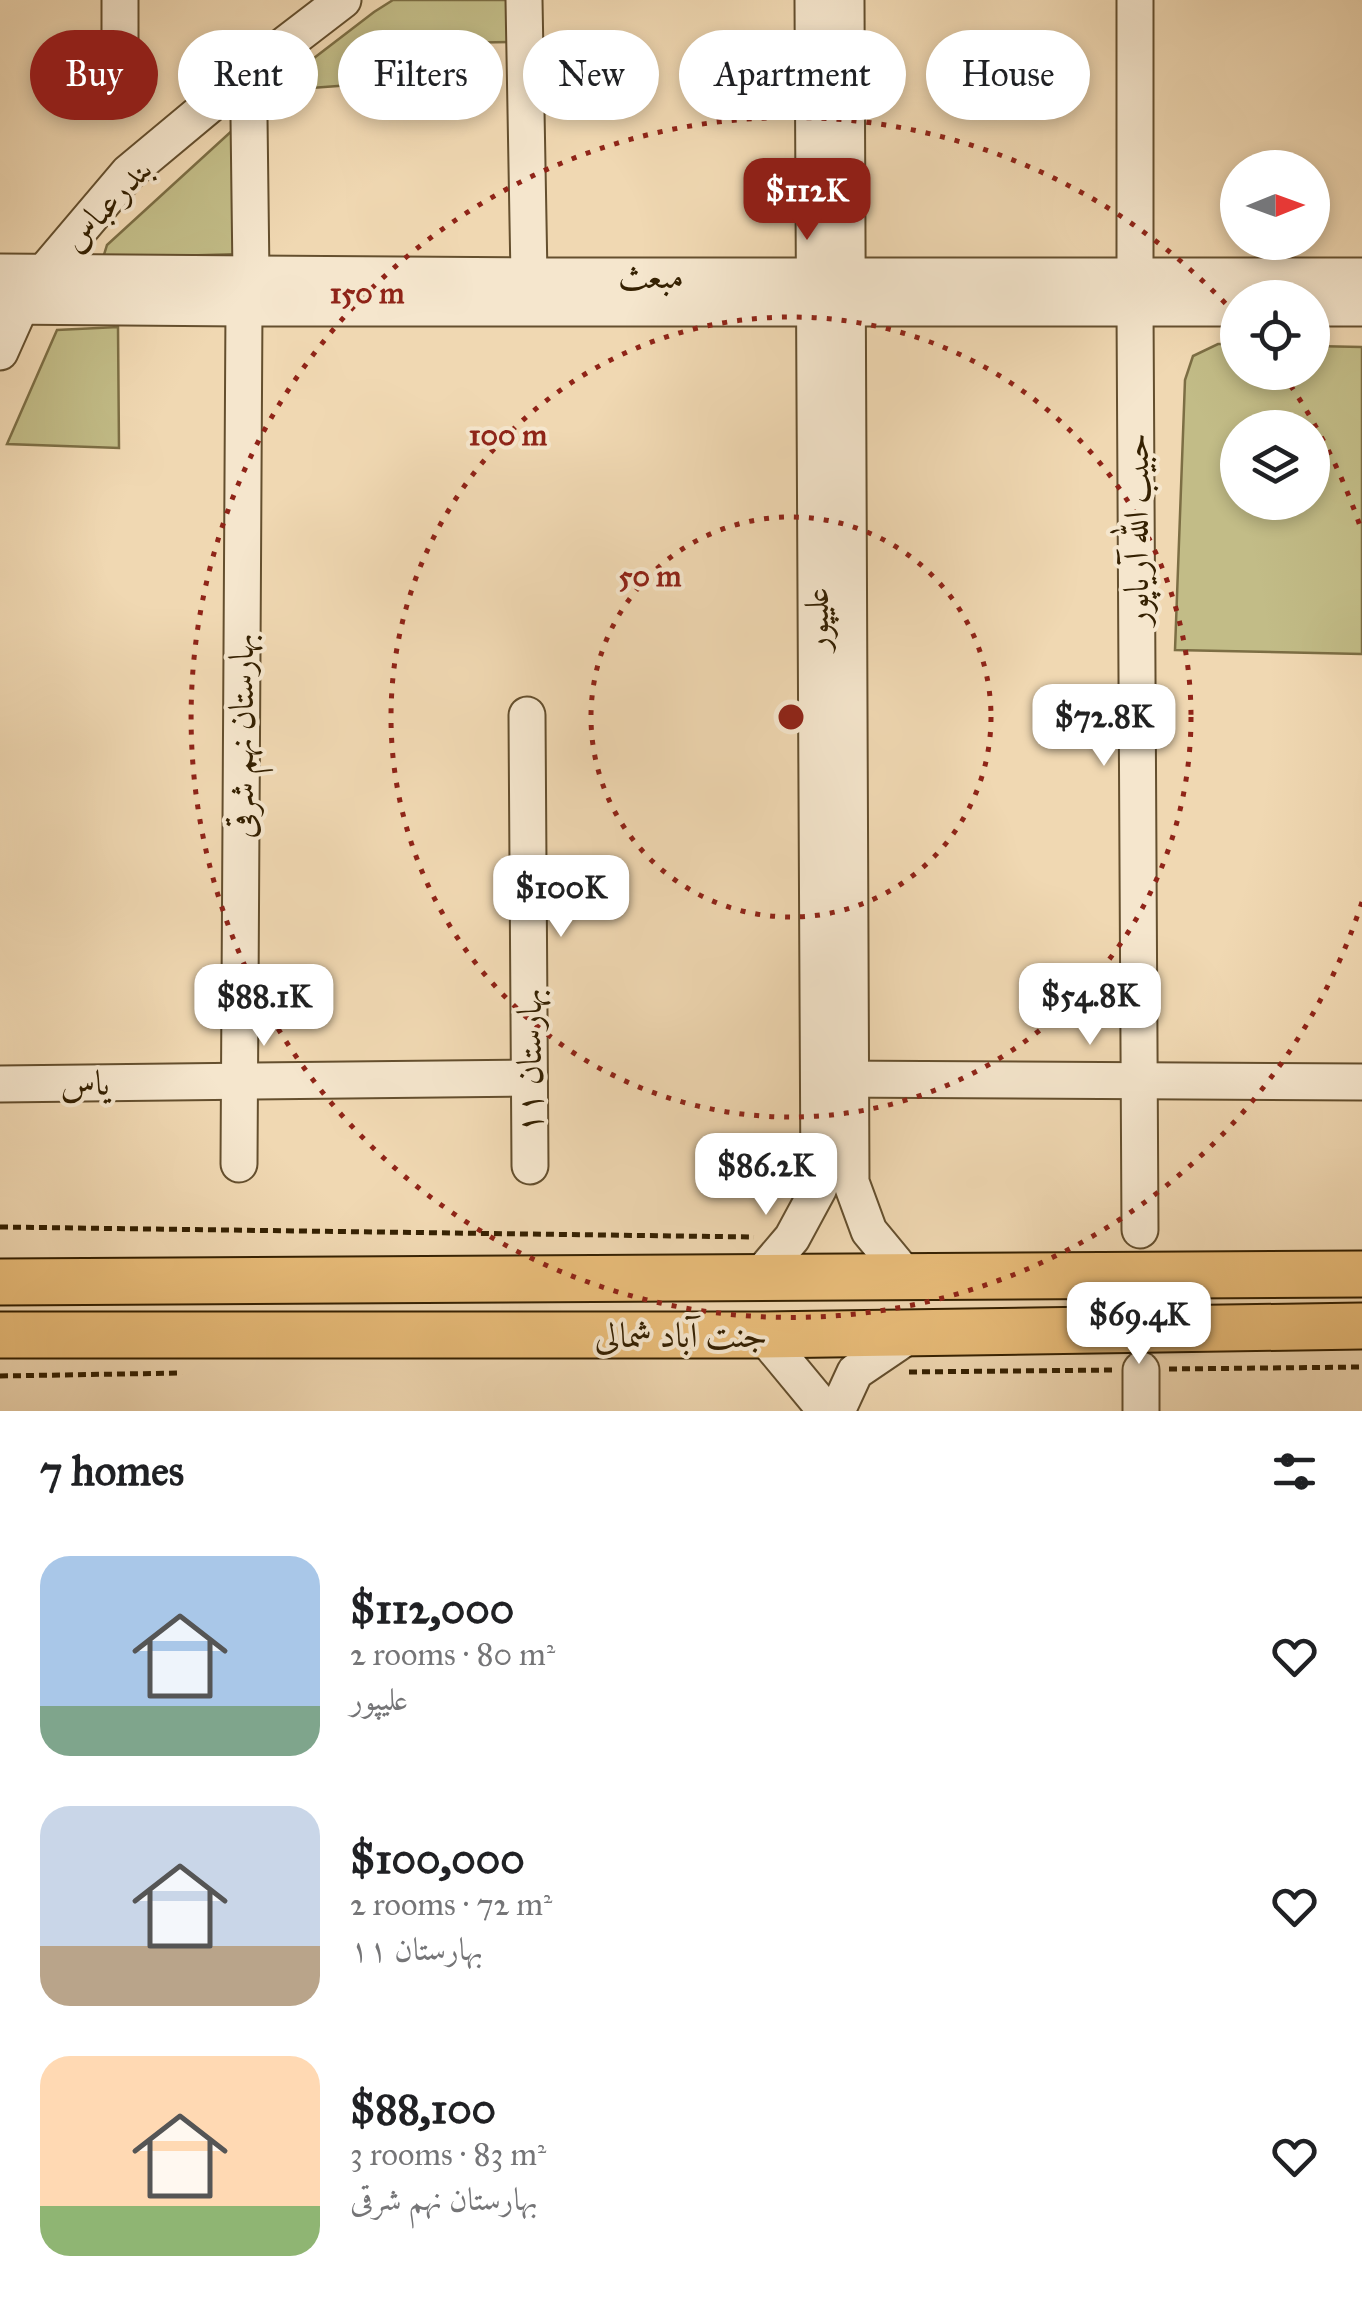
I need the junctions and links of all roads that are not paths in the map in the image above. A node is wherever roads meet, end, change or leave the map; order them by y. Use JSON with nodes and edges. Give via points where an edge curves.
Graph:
{"nodes":[{"id":1,"x":120,"y":0,"type":"edge"},
{"id":2,"x":343,"y":0,"type":"edge"},
{"id":3,"x":524,"y":0,"type":"edge"},
{"id":4,"x":812,"y":0,"type":"edge"},
{"id":5,"x":846,"y":0,"type":"edge"},
{"id":6,"x":1135,"y":0,"type":"edge"},
{"id":7,"x":120,"y":30,"type":"edge"},
{"id":8,"x":249,"y":120,"type":"edge"},
{"id":9,"x":45,"y":271,"type":"junction"},
{"id":10,"x":0,"y":272,"type":"edge"},
{"id":11,"x":529,"y":276,"type":"junction"},
{"id":12,"x":1362,"y":276,"type":"edge"},
{"id":13,"x":248,"y":291,"type":"junction"},
{"id":14,"x":831,"y":292,"type":"junction"},
{"id":15,"x":1135,"y":292,"type":"junction"},
{"id":16,"x":1220,"y":305,"type":"edge"},
{"id":17,"x":10,"y":306,"type":"edge"},
{"id":18,"x":1330,"y":308,"type":"edge"},
{"id":19,"x":1362,"y":308,"type":"edge"},
{"id":20,"x":0,"y":352,"type":"edge"},
{"id":21,"x":528,"y":716,"type":"dead end"},
{"id":22,"x":529,"y":1078,"type":"junction"},
{"id":23,"x":834,"y":1079,"type":"junction"},
{"id":24,"x":238,"y":1081,"type":"junction"},
{"id":25,"x":1138,"y":1081,"type":"junction"},
{"id":26,"x":1362,"y":1082,"type":"edge"},
{"id":27,"x":0,"y":1084,"type":"edge"},
{"id":28,"x":238,"y":1164,"type":"dead end"},
{"id":29,"x":530,"y":1166,"type":"dead end"},
{"id":30,"x":1140,"y":1230,"type":"dead end"},
{"id":31,"x":757,"y":1257,"type":"junction"},
{"id":32,"x":1362,"y":1274,"type":"edge"},
{"id":33,"x":907,"y":1277,"type":"junction"},
{"id":34,"x":0,"y":1282,"type":"edge"},
{"id":35,"x":1362,"y":1326,"type":"edge"},
{"id":36,"x":914,"y":1332,"type":"junction"},
{"id":37,"x":0,"y":1334,"type":"edge"},
{"id":38,"x":762,"y":1335,"type":"junction"},
{"id":39,"x":1141,"y":1370,"type":"dead end"},
{"id":40,"x":826,"y":1411,"type":"edge"},
{"id":41,"x":837,"y":1411,"type":"edge"},
{"id":42,"x":1141,"y":1411,"type":"edge"}],
"edges":[{"from":1,"to":7,"type":"street"},
{"from":2,"to":9,"type":"street","name":"بندرعباس","via":[[128,173]]},
{"from":3,"to":11,"type":"street"},
{"from":4,"to":14,"type":"street","name":"علیپور"},
{"from":5,"to":14,"type":"street","name":"علیپور"},
{"from":6,"to":15,"type":"street","name":"حبیب الله آریاپور"},
{"from":8,"to":13,"type":"street","name":"بهارستان نهم شرقی"},
{"from":9,"to":10,"type":"street","name":"مبعث"},
{"from":9,"to":13,"type":"street","name":"مبعث"},
{"from":9,"to":17,"type":"street","name":"بندرعباس"},
{"from":11,"to":13,"type":"street","name":"مبعث"},
{"from":11,"to":14,"type":"street","name":"مبعث"},
{"from":12,"to":15,"type":"street","name":"مبعث"},
{"from":13,"to":14,"type":"street","name":"مبعث"},
{"from":13,"to":17,"type":"street","name":"مبعث"},
{"from":13,"to":24,"type":"street","name":"بهارستان نهم شرقی"},
{"from":14,"to":15,"type":"street","name":"مبعث"},
{"from":14,"to":23,"type":"street","name":"علیپور"},
{"from":15,"to":16,"type":"street","name":"مبعث"},
{"from":15,"to":25,"type":"street","name":"حبیب الله آریاپور"},
{"from":17,"to":20,"type":"street","name":"بندرعباس"},
{"from":18,"to":19,"type":"street"},
{"from":21,"to":22,"type":"street","name":"بهارستان ۱۱"},
{"from":22,"to":24,"type":"street","name":"یاس"},
{"from":22,"to":29,"type":"street","name":"بهارستان ۱۱"},
{"from":23,"to":25,"type":"street"},
{"from":23,"to":31,"type":"street","name":"علیپور","via":[[819,1188],[792,1238]]},
{"from":23,"to":33,"type":"street","name":"علیپور","via":[[851,1182],[869,1231]]},
{"from":24,"to":27,"type":"street","name":"یاس"},
{"from":24,"to":28,"type":"street","name":"بهارستان نهم شرقی"},
{"from":25,"to":26,"type":"street"},
{"from":25,"to":30,"type":"street","name":"حبیب الله آریاپور"},
{"from":31,"to":33,"type":"main road","name":"جنت آباد شمالی"},
{"from":31,"to":34,"type":"main road","name":"جنت آباد شمالی"},
{"from":32,"to":33,"type":"main road","name":"جنت آباد شمالی"},
{"from":35,"to":36,"type":"main road","name":"جنت آباد شمالی"},
{"from":36,"to":38,"type":"main road","name":"جنت آباد شمالی"},
{"from":36,"to":41,"type":"street","via":[[855,1372]]},
{"from":37,"to":38,"type":"main road","name":"جنت آباد شمالی"},
{"from":38,"to":40,"type":"street"},
{"from":39,"to":42,"type":"street"}]}
